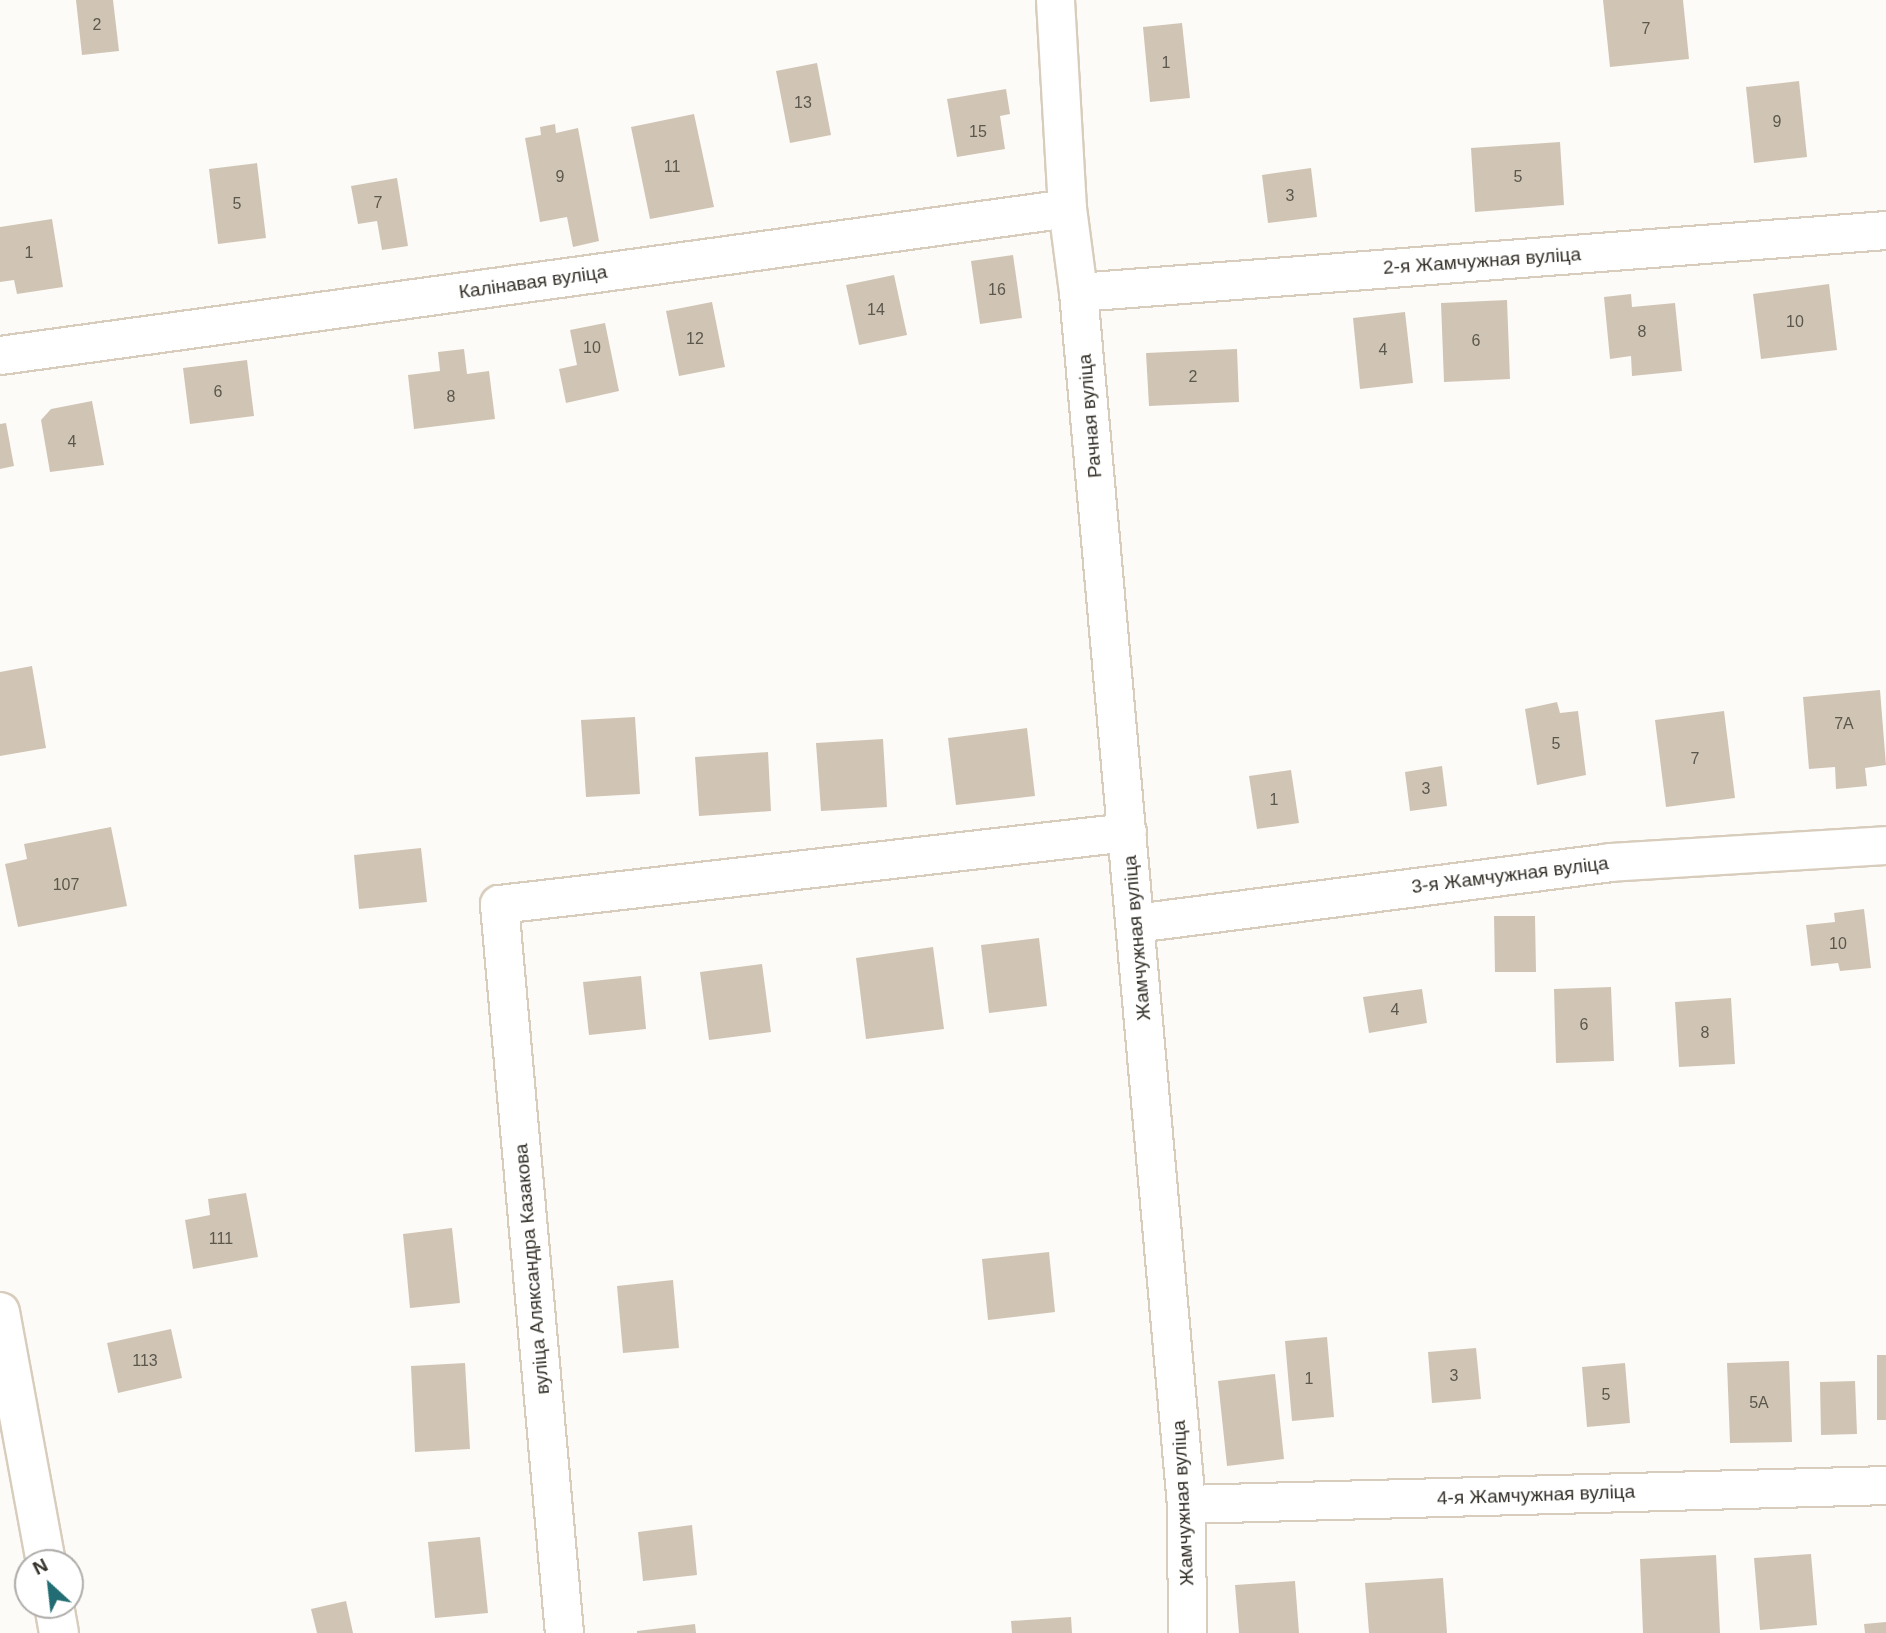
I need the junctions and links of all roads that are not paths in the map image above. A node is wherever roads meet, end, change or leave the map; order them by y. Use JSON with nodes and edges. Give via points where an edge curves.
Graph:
{"nodes":[{"id":1,"x":1055,"y":0,"type":"edge"},
{"id":2,"x":1067,"y":208,"type":"junction"},
{"id":3,"x":1886,"y":230,"type":"edge"},
{"id":4,"x":1078,"y":292,"type":"junction"},
{"id":5,"x":0,"y":355,"type":"edge"},
{"id":6,"x":1127,"y":832,"type":"junction"},
{"id":7,"x":1886,"y":845,"type":"edge"},
{"id":8,"x":499,"y":904,"type":"joint"},
{"id":9,"x":1135,"y":923,"type":"junction"},
{"id":10,"x":0,"y":1312,"type":"edge"},
{"id":11,"x":1886,"y":1485,"type":"edge"},
{"id":12,"x":1186,"y":1504,"type":"junction"},
{"id":13,"x":43,"y":1549,"type":"edge"},
{"id":14,"x":564,"y":1633,"type":"edge"},
{"id":15,"x":1187,"y":1633,"type":"edge"}],
"edges":[{"from":1,"to":2,"type":"street","name":"Рачная вуліца"},
{"from":2,"to":4,"type":"street","name":"Рачная вуліца"},
{"from":2,"to":5,"type":"street","name":"Калінавая вуліца"},
{"from":3,"to":4,"type":"street","name":"2-я Жамчужная вуліца"},
{"from":4,"to":6,"type":"street","name":"Рачная вуліца"},
{"from":6,"to":8,"type":"street","name":"Жамчужная вуліца"},
{"from":6,"to":9,"type":"street","name":"Жамчужная вуліца"},
{"from":7,"to":9,"type":"street","name":"3-я Жамчужная вуліца","via":[[1609,862]]},
{"from":8,"to":14,"type":"street","name":"вуліца Аляксандра Казакова"},
{"from":9,"to":12,"type":"street","name":"Жамчужная вуліца"},
{"from":10,"to":13,"type":"street"},
{"from":11,"to":12,"type":"street","name":"4-я Жамчужная вуліца"},
{"from":12,"to":15,"type":"street","name":"Жамчужная вуліца"}]}
